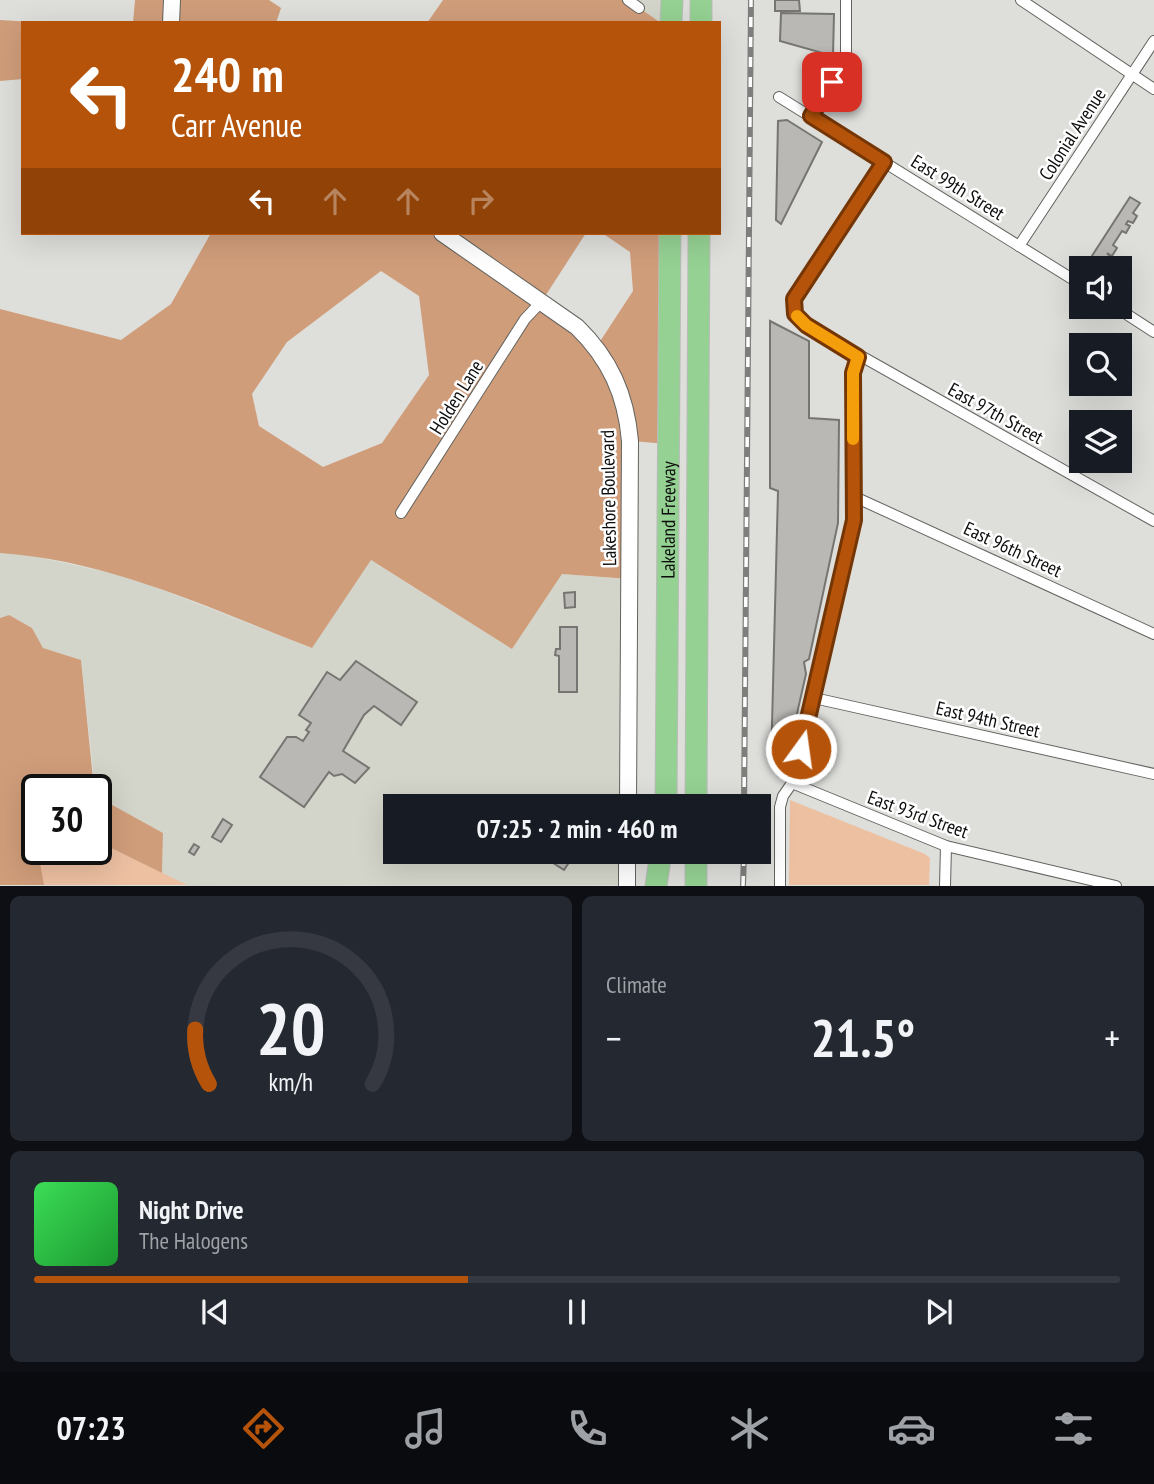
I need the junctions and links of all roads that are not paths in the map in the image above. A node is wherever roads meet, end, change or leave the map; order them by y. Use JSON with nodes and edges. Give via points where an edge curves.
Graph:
{"nodes":[{"id":1,"x":172,"y":0,"type":"edge"},
{"id":2,"x":628,"y":0,"type":"edge"},
{"id":3,"x":671,"y":0,"type":"edge"},
{"id":4,"x":701,"y":0,"type":"edge"},
{"id":5,"x":846,"y":0,"type":"edge"},
{"id":6,"x":1021,"y":0,"type":"edge"},
{"id":7,"x":639,"y":8,"type":"dead end"},
{"id":8,"x":171,"y":21,"type":"edge"},
{"id":9,"x":671,"y":21,"type":"edge"},
{"id":10,"x":701,"y":21,"type":"edge"},
{"id":11,"x":1154,"y":41,"type":"edge"},
{"id":12,"x":1132,"y":74,"type":"junction"},
{"id":13,"x":1154,"y":89,"type":"edge"},
{"id":14,"x":779,"y":97,"type":"dead end"},
{"id":15,"x":811,"y":116,"type":"junction"},
{"id":16,"x":884,"y":162,"type":"junction"},
{"id":17,"x":445,"y":235,"type":"edge"},
{"id":18,"x":670,"y":235,"type":"edge"},
{"id":19,"x":699,"y":235,"type":"edge"},
{"id":20,"x":1020,"y":246,"type":"junction"},
{"id":21,"x":1069,"y":277,"type":"edge"},
{"id":22,"x":542,"y":301,"type":"junction"},
{"id":23,"x":1132,"y":318,"type":"edge"},
{"id":24,"x":1154,"y":332,"type":"edge"},
{"id":25,"x":858,"y":357,"type":"junction"},
{"id":26,"x":856,"y":498,"type":"junction"},
{"id":27,"x":401,"y":513,"type":"dead end"},
{"id":28,"x":1154,"y":521,"type":"edge"},
{"id":29,"x":1154,"y":634,"type":"edge"},
{"id":30,"x":814,"y":698,"type":"junction"},
{"id":31,"x":1154,"y":775,"type":"edge"},
{"id":32,"x":792,"y":783,"type":"junction"},
{"id":33,"x":628,"y":794,"type":"edge"},
{"id":34,"x":666,"y":794,"type":"edge"},
{"id":35,"x":696,"y":794,"type":"edge"},
{"id":36,"x":946,"y":846,"type":"junction"},
{"id":37,"x":627,"y":864,"type":"edge"},
{"id":38,"x":661,"y":864,"type":"edge"},
{"id":39,"x":664,"y":864,"type":"edge"},
{"id":40,"x":696,"y":864,"type":"edge"},
{"id":41,"x":627,"y":886,"type":"edge"},
{"id":42,"x":656,"y":886,"type":"edge"},
{"id":43,"x":665,"y":886,"type":"edge"},
{"id":44,"x":695,"y":886,"type":"edge"},
{"id":45,"x":780,"y":886,"type":"edge"},
{"id":46,"x":946,"y":886,"type":"edge"},
{"id":47,"x":1116,"y":886,"type":"edge"}],
"edges":[{"from":1,"to":8,"type":"street"},
{"from":2,"to":7,"type":"street"},
{"from":3,"to":9,"type":"highway"},
{"from":4,"to":10,"type":"highway"},
{"from":5,"to":15,"type":"street","via":[[846,61]]},
{"from":6,"to":12,"type":"street"},
{"from":11,"to":12,"type":"street","name":"Colonial Avenue"},
{"from":12,"to":13,"type":"street"},
{"from":12,"to":20,"type":"street","name":"Colonial Avenue"},
{"from":14,"to":15,"type":"street","name":"East 99th Street"},
{"from":15,"to":16,"type":"street","name":"East 99th Street"},
{"from":16,"to":20,"type":"street","name":"East 99th Street"},
{"from":16,"to":25,"type":"street","name":"East 97th Street","via":[[794,299],[795,314],[806,325]]},
{"from":17,"to":22,"type":"street","name":"Lakeshore Boulevard"},
{"from":18,"to":34,"type":"highway","name":"Lakeland Freeway"},
{"from":19,"to":35,"type":"highway","name":"Lakeland Freeway"},
{"from":20,"to":21,"type":"street","name":"East 99th Street"},
{"from":22,"to":27,"type":"street","name":"Holden Lane","via":[[525,319]]},
{"from":22,"to":33,"type":"street","name":"Lakeshore Boulevard","via":[[597,346],[611,369],[628,417]]},
{"from":23,"to":24,"type":"street"},
{"from":25,"to":26,"type":"street","via":[[853,373]]},
{"from":25,"to":28,"type":"street","name":"East 97th Street"},
{"from":26,"to":29,"type":"street","name":"East 96th Street"},
{"from":26,"to":30,"type":"street"},
{"from":30,"to":31,"type":"street","name":"East 94th Street"},
{"from":30,"to":32,"type":"street"},
{"from":32,"to":36,"type":"street","name":"East 93rd Street"},
{"from":32,"to":45,"type":"street","via":[[780,807]]},
{"from":36,"to":46,"type":"street"},
{"from":36,"to":47,"type":"street","name":"East 93rd Street"},
{"from":37,"to":41,"type":"street"},
{"from":38,"to":42,"type":"highway"},
{"from":39,"to":43,"type":"highway"},
{"from":40,"to":44,"type":"highway"}]}
